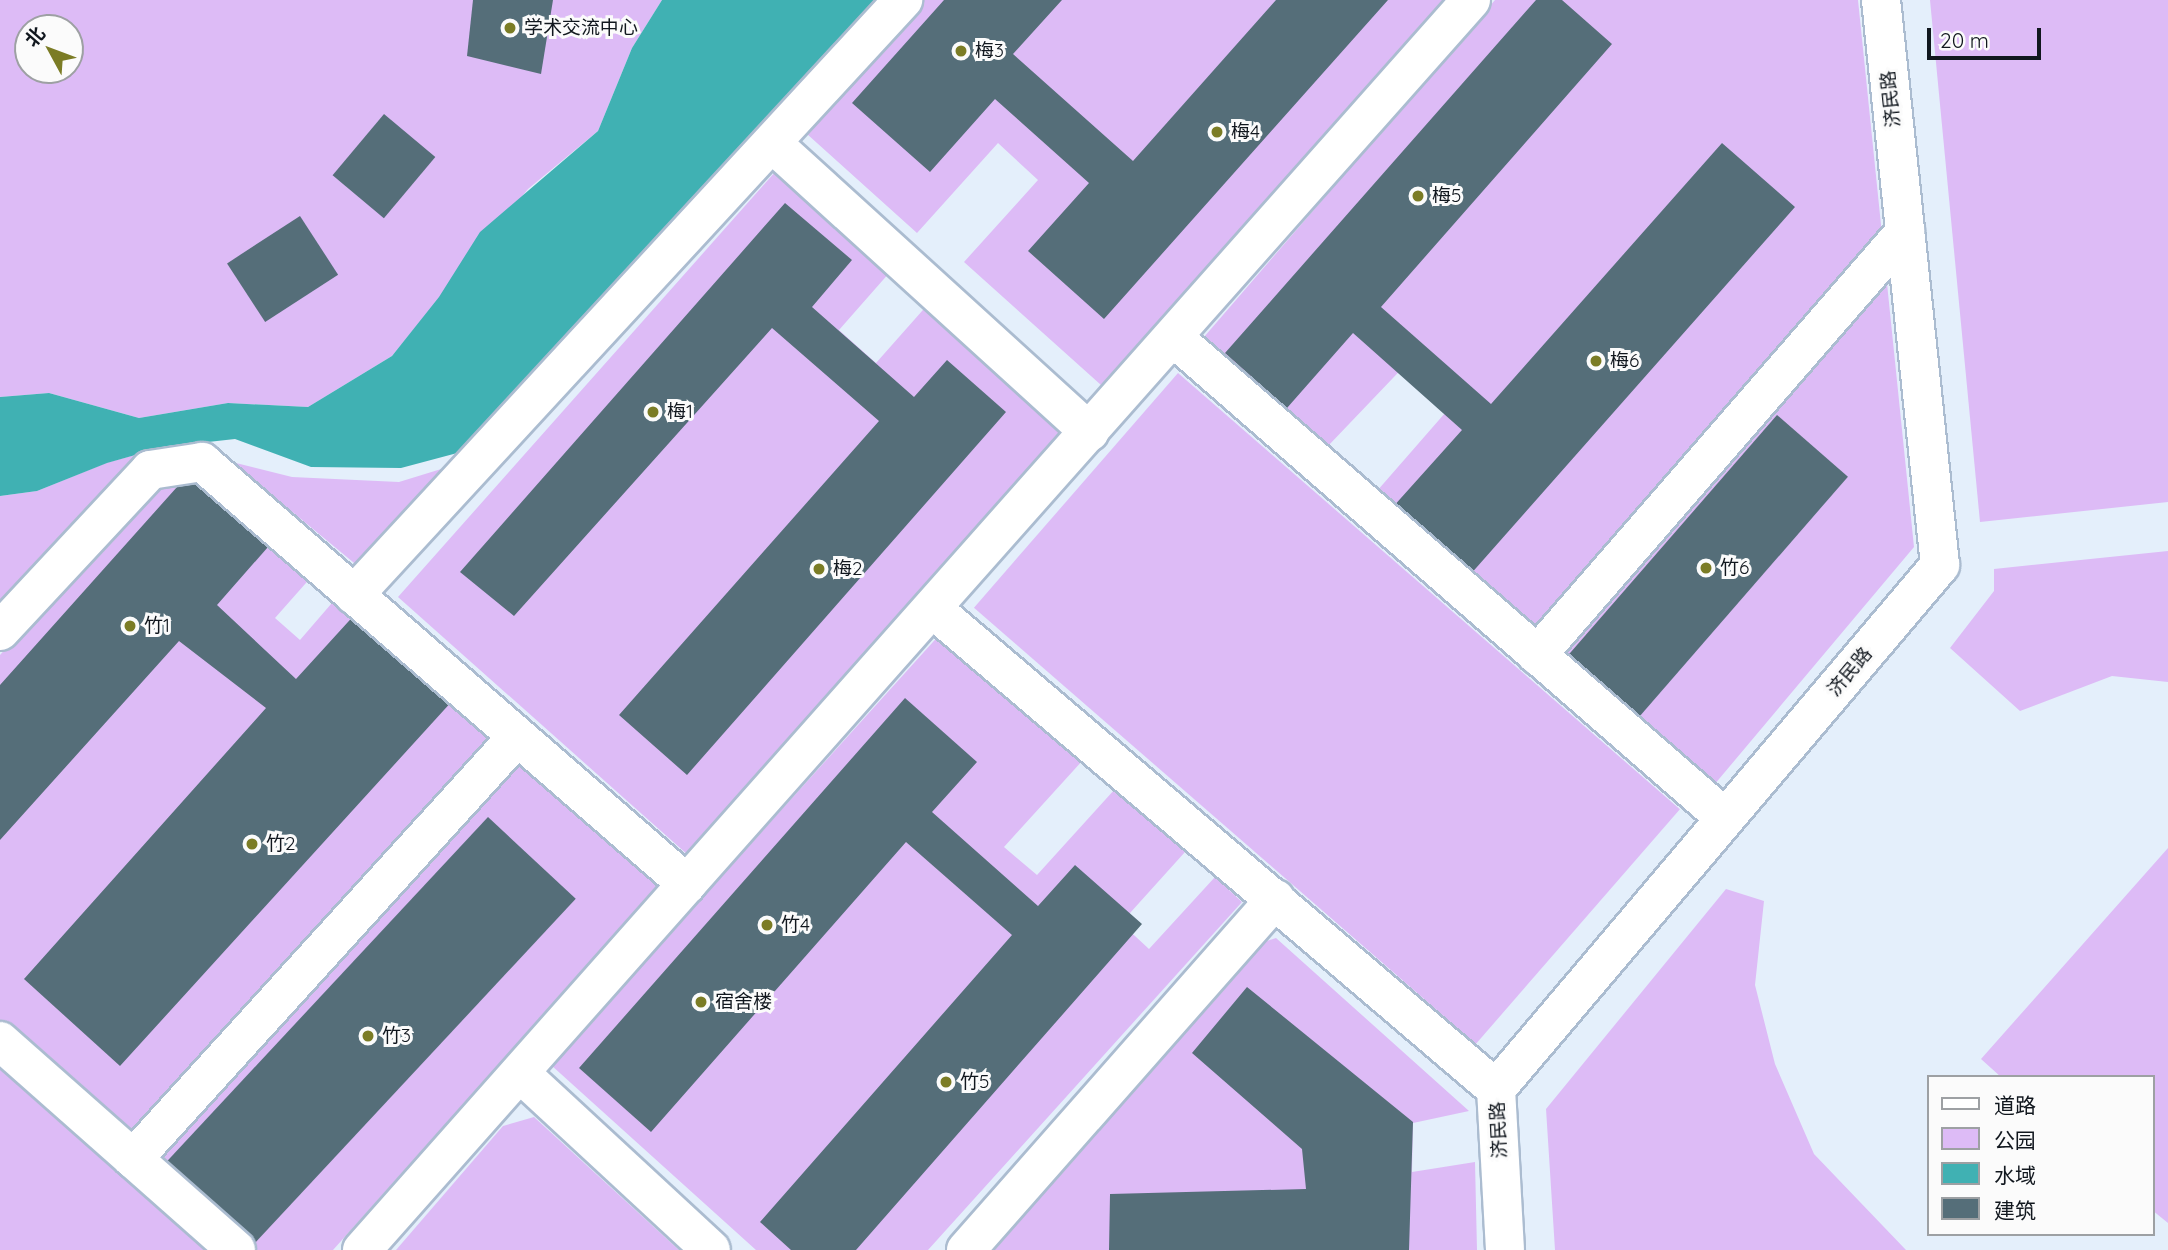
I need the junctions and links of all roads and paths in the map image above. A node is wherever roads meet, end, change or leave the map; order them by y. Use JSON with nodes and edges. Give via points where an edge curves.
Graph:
{"nodes":[{"id":1,"x":904,"y":0,"type":"edge"},
{"id":2,"x":1471,"y":0,"type":"edge"},
{"id":3,"x":1881,"y":0,"type":"edge"},
{"id":4,"x":773,"y":144,"type":"junction"},
{"id":5,"x":1905,"y":232,"type":"junction"},
{"id":6,"x":1173,"y":337,"type":"junction"},
{"id":7,"x":1089,"y":432,"type":"junction"},
{"id":8,"x":354,"y":595,"type":"junction"},
{"id":9,"x":933,"y":609,"type":"junction"},
{"id":10,"x":0,"y":631,"type":"edge"},
{"id":11,"x":1537,"y":655,"type":"junction"},
{"id":12,"x":517,"y":737,"type":"junction"},
{"id":13,"x":1725,"y":818,"type":"junction"},
{"id":14,"x":687,"y":884,"type":"junction"},
{"id":15,"x":1275,"y":899,"type":"junction"},
{"id":16,"x":0,"y":1041,"type":"edge"},
{"id":17,"x":520,"y":1073,"type":"junction"},
{"id":18,"x":1496,"y":1089,"type":"junction"},
{"id":19,"x":133,"y":1159,"type":"junction"},
{"id":20,"x":236,"y":1250,"type":"edge"},
{"id":21,"x":362,"y":1250,"type":"edge"},
{"id":22,"x":711,"y":1250,"type":"edge"},
{"id":23,"x":966,"y":1250,"type":"edge"},
{"id":24,"x":1505,"y":1250,"type":"edge"}],
"edges":[{"from":1,"to":4,"type":"street"},
{"from":2,"to":6,"type":"street"},
{"from":3,"to":5,"type":"street","name":"济民路"},
{"from":4,"to":7,"type":"street"},
{"from":4,"to":8,"type":"street"},
{"from":5,"to":11,"type":"street"},
{"from":5,"to":13,"type":"street","name":"济民路","via":[[1940,565]]},
{"from":6,"to":7,"type":"street"},
{"from":6,"to":11,"type":"street"},
{"from":7,"to":9,"type":"street"},
{"from":8,"to":10,"type":"street","via":[[202,462],[150,470]]},
{"from":8,"to":12,"type":"street"},
{"from":9,"to":14,"type":"street"},
{"from":9,"to":15,"type":"street"},
{"from":11,"to":13,"type":"street"},
{"from":12,"to":14,"type":"street"},
{"from":12,"to":19,"type":"street"},
{"from":13,"to":18,"type":"street","name":"济民路"},
{"from":14,"to":17,"type":"street"},
{"from":15,"to":18,"type":"street"},
{"from":15,"to":23,"type":"street"},
{"from":16,"to":19,"type":"street"},
{"from":17,"to":21,"type":"street"},
{"from":17,"to":22,"type":"street"},
{"from":18,"to":24,"type":"street","name":"济民路"},
{"from":19,"to":20,"type":"street"}]}
